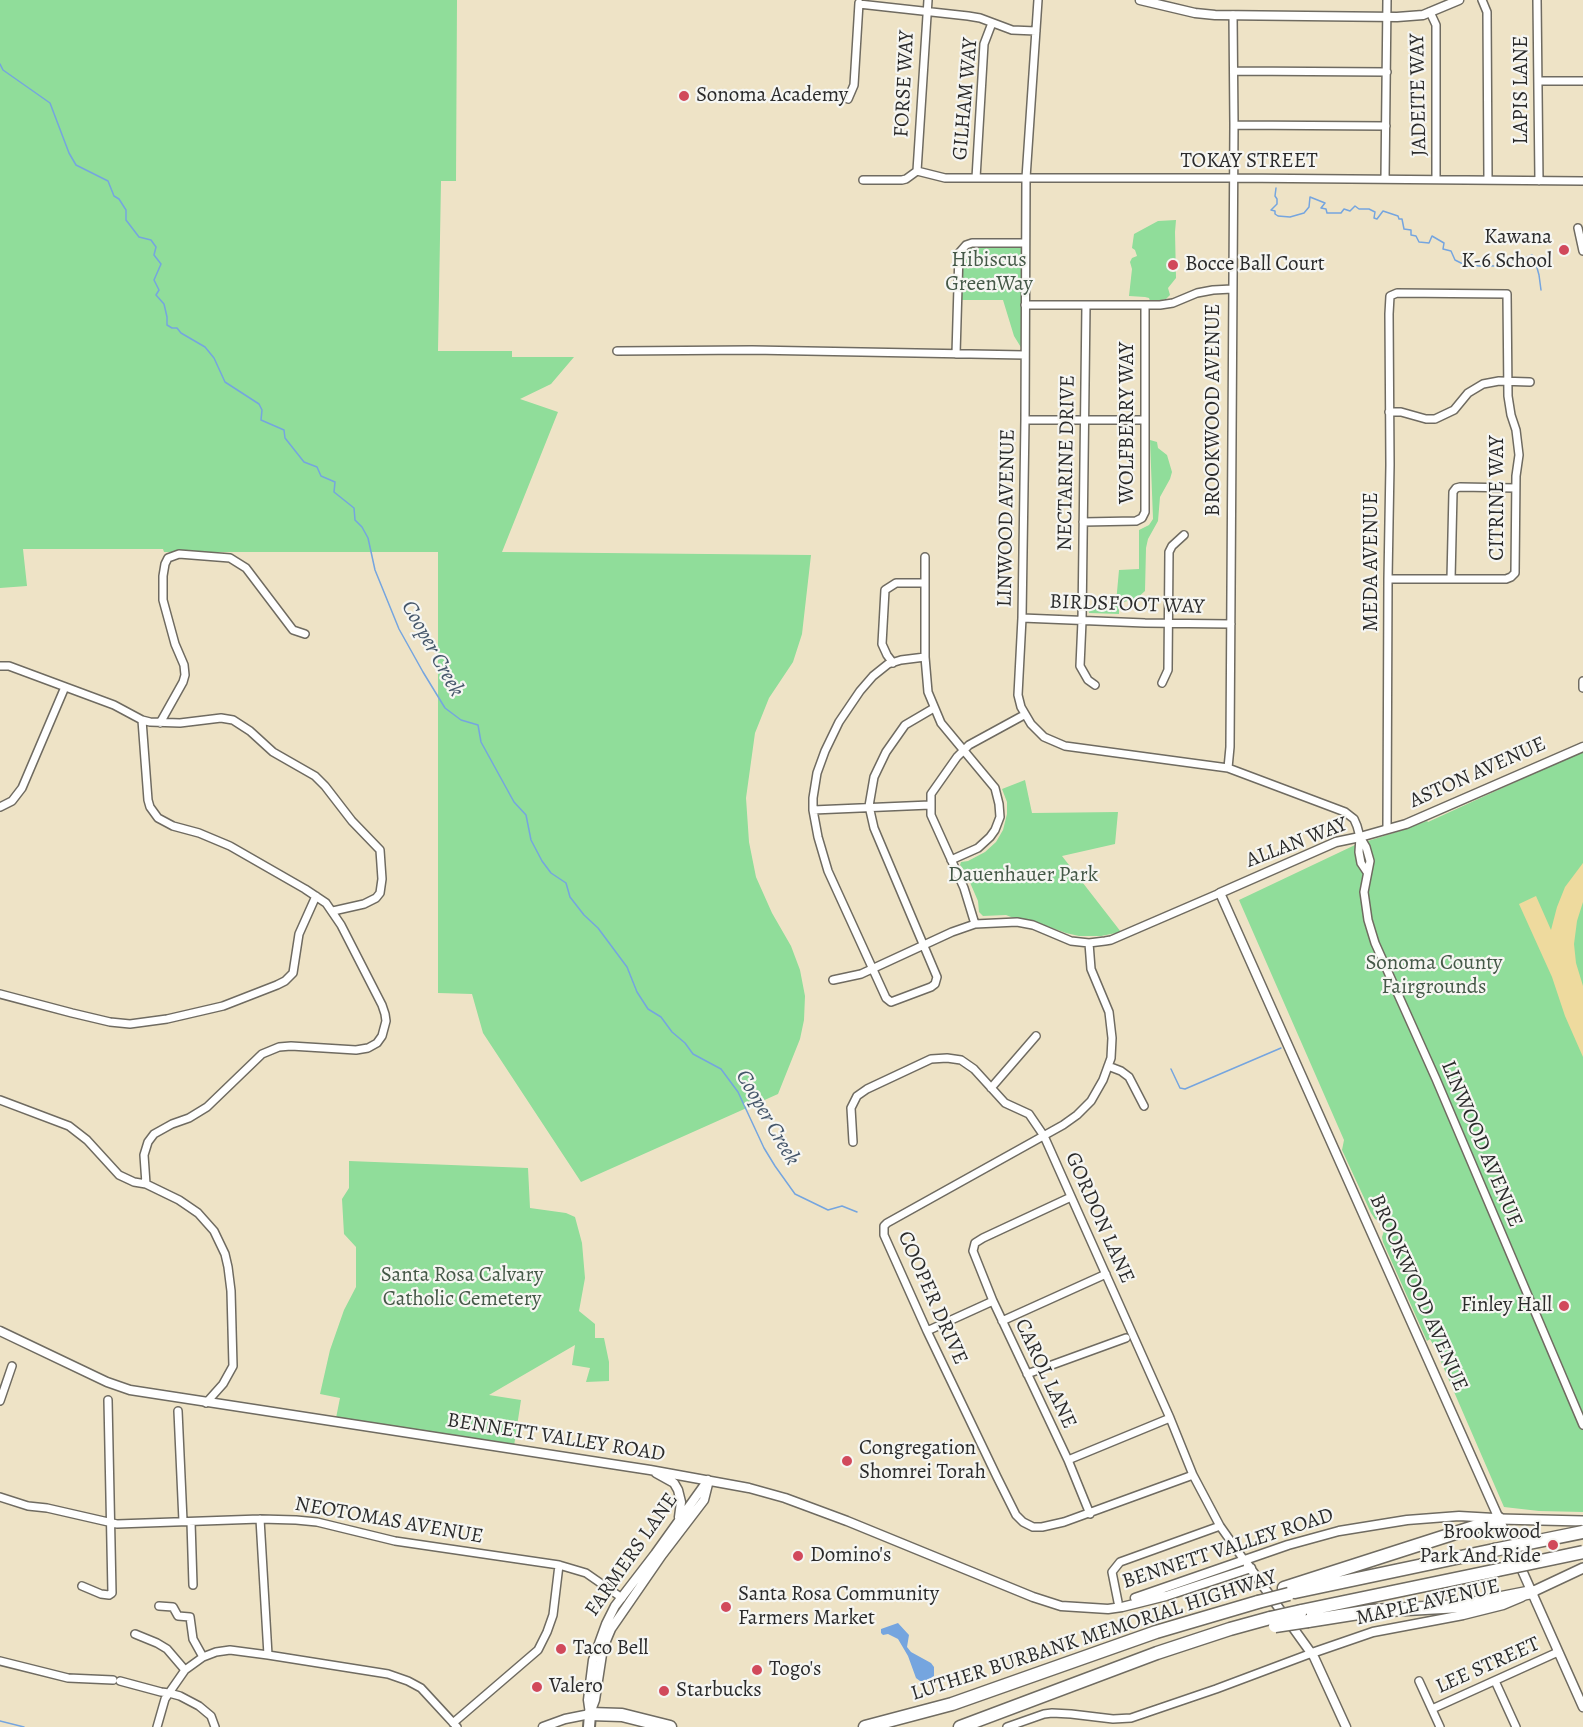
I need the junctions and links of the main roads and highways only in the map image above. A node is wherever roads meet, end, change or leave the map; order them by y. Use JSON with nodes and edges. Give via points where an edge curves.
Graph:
{"nodes":[{"id":1,"x":1498,"y":1519,"type":"joint"},
{"id":2,"x":1583,"y":1521,"type":"edge"},
{"id":3,"x":1583,"y":1532,"type":"edge"},
{"id":4,"x":1583,"y":1552,"type":"edge"},
{"id":5,"x":1583,"y":1568,"type":"edge"},
{"id":6,"x":1287,"y":1591,"type":"junction"},
{"id":7,"x":1532,"y":1592,"type":"joint"},
{"id":8,"x":1304,"y":1616,"type":"junction"},
{"id":9,"x":1020,"y":1703,"type":"junction"},
{"id":10,"x":590,"y":1714,"type":"joint"},
{"id":11,"x":589,"y":1727,"type":"edge"},
{"id":12,"x":670,"y":1727,"type":"edge"},
{"id":13,"x":865,"y":1727,"type":"edge"},
{"id":14,"x":947,"y":1727,"type":"edge"},
{"id":15,"x":960,"y":1727,"type":"edge"}],
"edges":[{"from":1,"to":2,"type":"main road","name":"BENNETT VALLEY ROAD"},
{"from":1,"to":6,"type":"highway"},
{"from":3,"to":6,"type":"highway","name":"LUTHER BURBANK MEMORIAL HIGHWAY","bridge":true},
{"from":4,"to":8,"type":"highway","name":"LUTHER BURBANK MEMORIAL HIGHWAY","bridge":true},
{"from":5,"to":7,"type":"main road","name":"MAPLE AVENUE"},
{"from":6,"to":13,"type":"highway","name":"LUTHER BURBANK MEMORIAL HIGHWAY","bridge":true,"via":[[952,1704]]},
{"from":7,"to":8,"type":"highway","via":[[1461,1606]]},
{"from":8,"to":9,"type":"highway","name":"LUTHER BURBANK MEMORIAL HIGHWAY","bridge":true,"via":[[1230,1629]]},
{"from":9,"to":14,"type":"highway"},
{"from":9,"to":15,"type":"highway"},
{"from":10,"to":11,"type":"main road","name":"FARMERS LANE"},
{"from":10,"to":12,"type":"highway","via":[[622,1715]]}]}
